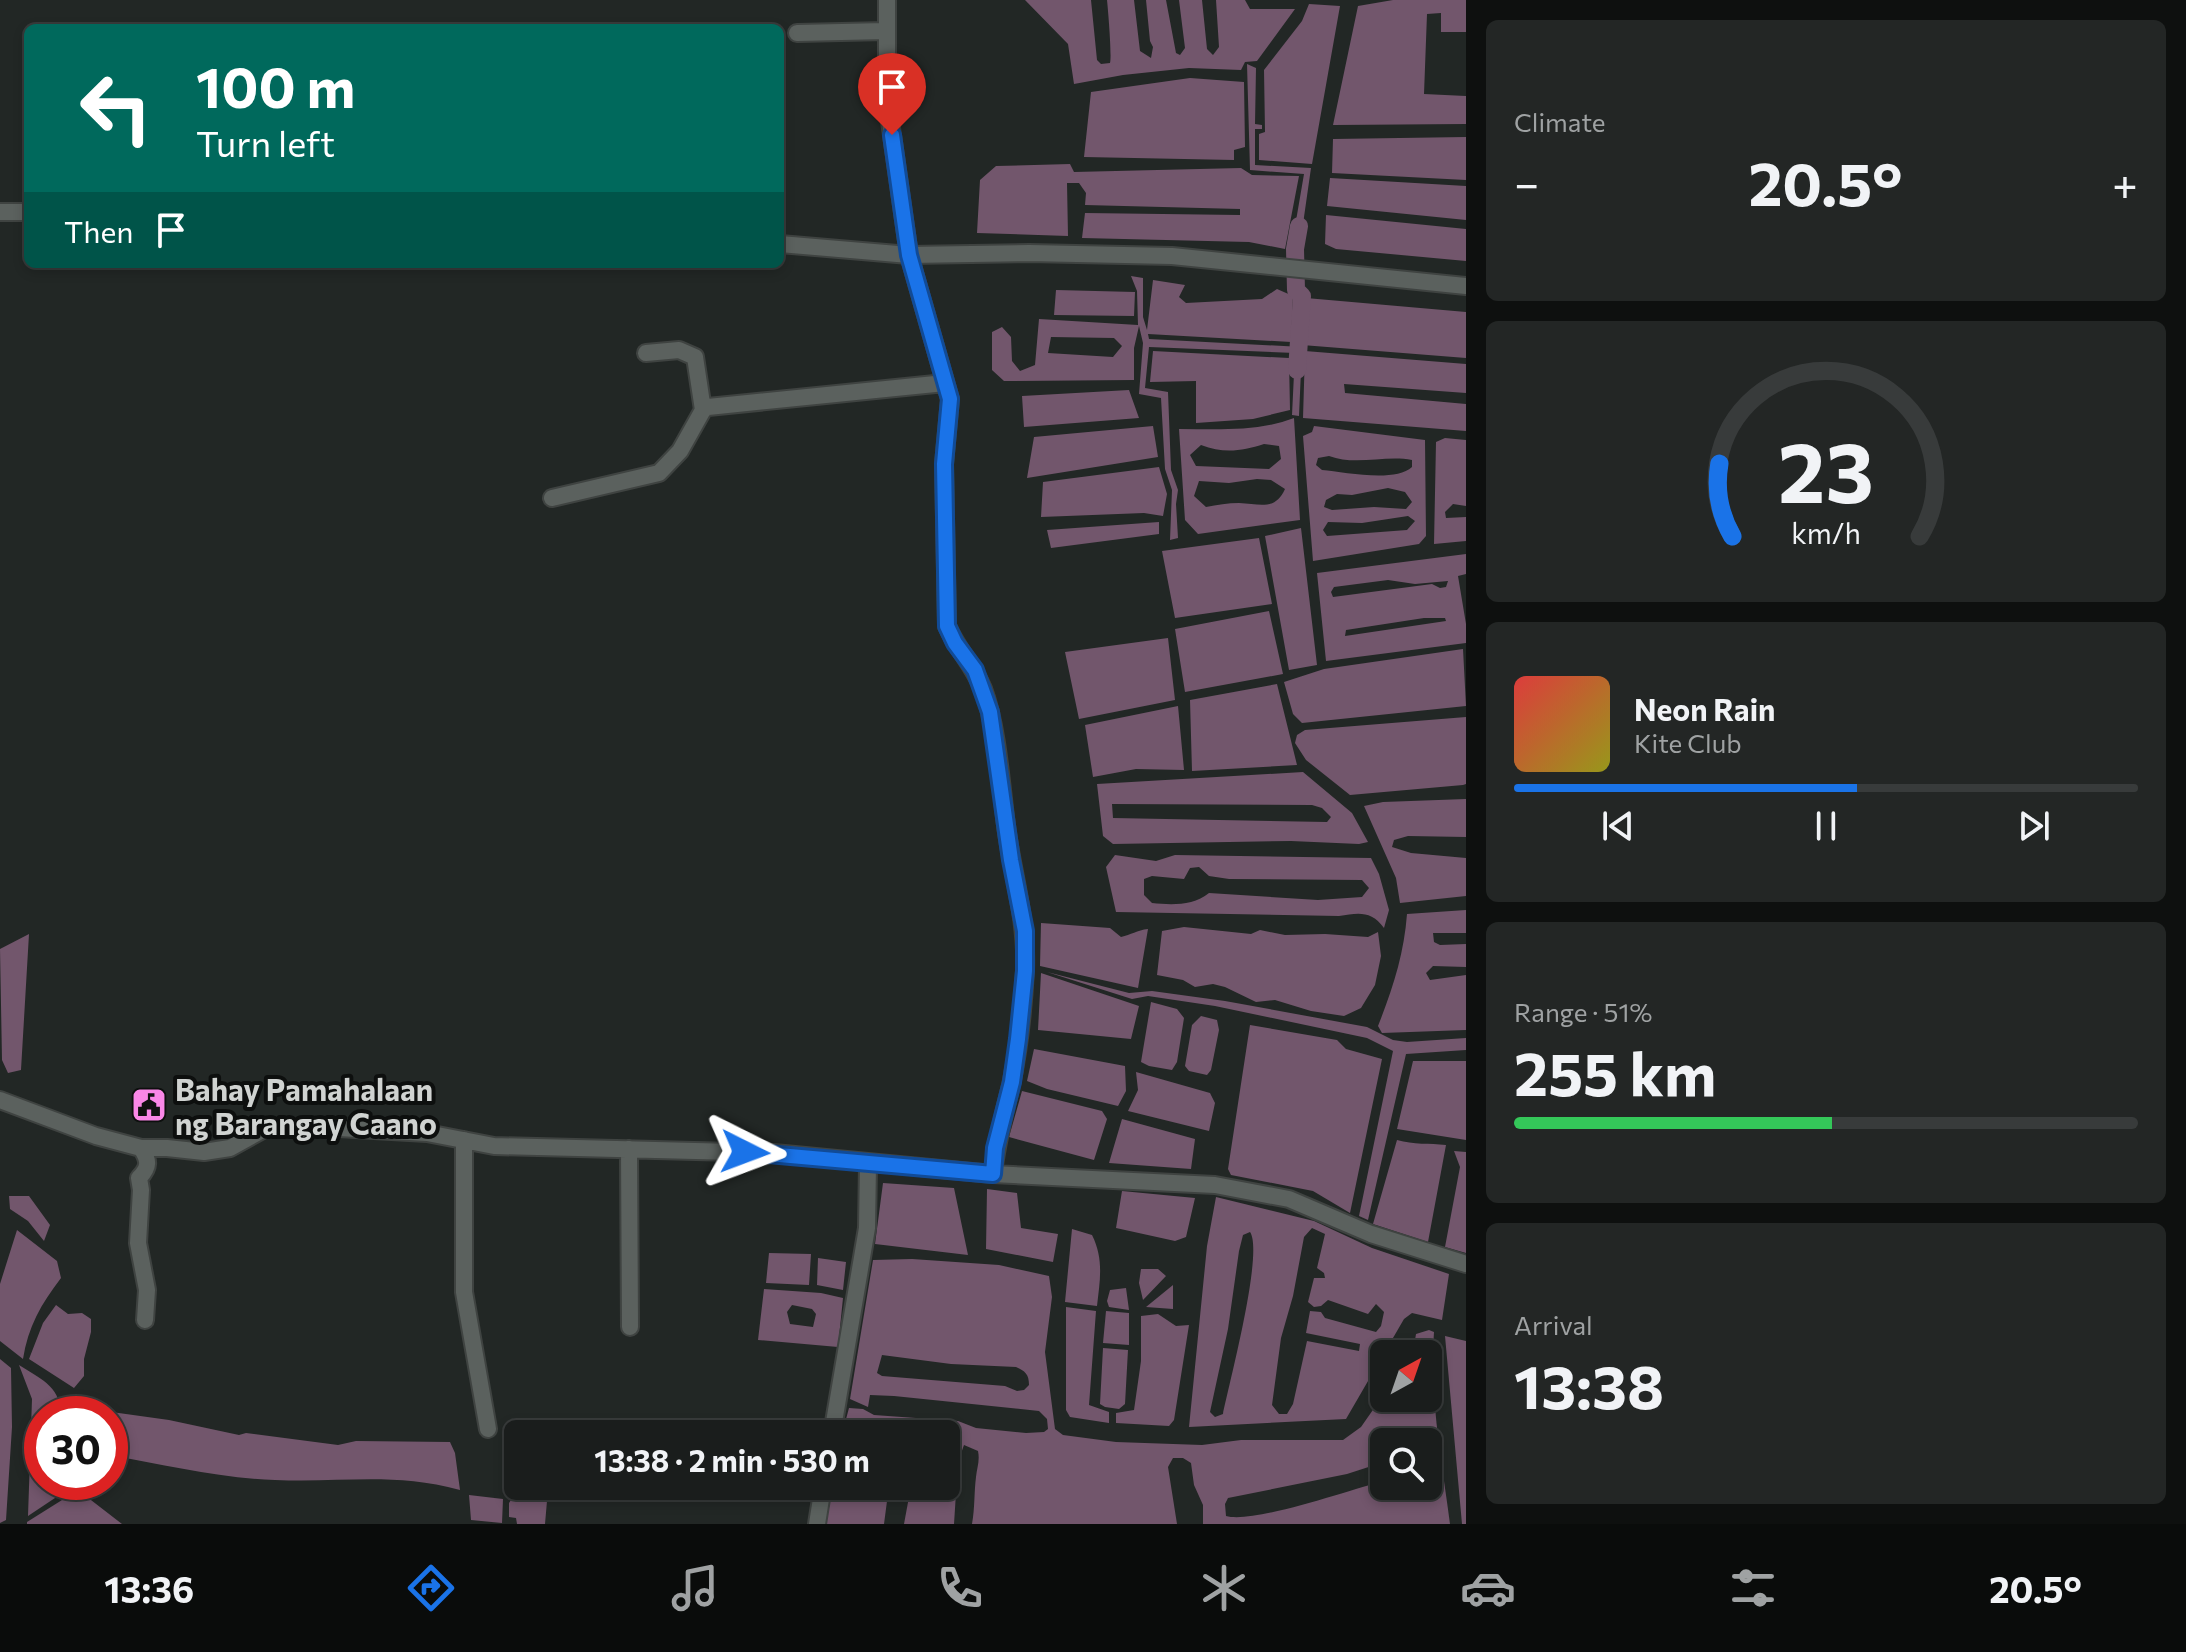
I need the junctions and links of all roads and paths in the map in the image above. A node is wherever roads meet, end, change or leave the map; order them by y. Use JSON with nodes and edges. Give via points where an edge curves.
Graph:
{"nodes":[{"id":1,"x":887,"y":0,"type":"edge"},
{"id":2,"x":886,"y":31,"type":"junction"},
{"id":3,"x":797,"y":33,"type":"dead end"},
{"id":4,"x":0,"y":212,"type":"edge"},
{"id":5,"x":24,"y":212,"type":"edge"},
{"id":6,"x":784,"y":244,"type":"edge"},
{"id":7,"x":909,"y":255,"type":"junction"},
{"id":8,"x":1466,"y":286,"type":"edge"},
{"id":9,"x":646,"y":353,"type":"dead end"},
{"id":10,"x":945,"y":383,"type":"junction"},
{"id":11,"x":703,"y":410,"type":"junction"},
{"id":12,"x":552,"y":498,"type":"dead end"},
{"id":13,"x":0,"y":1100,"type":"edge"},
{"id":14,"x":464,"y":1140,"type":"junction"},
{"id":15,"x":141,"y":1148,"type":"junction"},
{"id":16,"x":629,"y":1149,"type":"junction"},
{"id":17,"x":868,"y":1164,"type":"junction"},
{"id":18,"x":993,"y":1174,"type":"junction"},
{"id":19,"x":1466,"y":1264,"type":"edge"},
{"id":20,"x":145,"y":1320,"type":"dead end"},
{"id":21,"x":630,"y":1327,"type":"dead end"},
{"id":22,"x":834,"y":1420,"type":"edge"},
{"id":23,"x":488,"y":1429,"type":"dead end"},
{"id":24,"x":821,"y":1500,"type":"edge"},
{"id":25,"x":817,"y":1524,"type":"edge"}],
"edges":[{"from":1,"to":2,"type":"street"},
{"from":2,"to":3,"type":"street"},
{"from":2,"to":7,"type":"street","via":[[887,100]]},
{"from":4,"to":5,"type":"street"},
{"from":6,"to":7,"type":"street"},
{"from":7,"to":8,"type":"street","via":[[1172,256]]},
{"from":7,"to":10,"type":"street"},
{"from":9,"to":11,"type":"street","via":[[679,350],[695,357]]},
{"from":10,"to":11,"type":"street"},
{"from":10,"to":18,"type":"street","via":[[950,399],[944,464],[947,626],[975,670],[990,712],[1025,931],[1018,1039]]},
{"from":11,"to":12,"type":"street","via":[[680,451],[659,473]]},
{"from":13,"to":15,"type":"street"},
{"from":14,"to":15,"type":"street","via":[[427,1133],[266,1128],[230,1148]]},
{"from":14,"to":16,"type":"street","via":[[494,1146]]},
{"from":14,"to":23,"type":"street","via":[[464,1292]]},
{"from":15,"to":20,"type":"street","via":[[148,1161],[139,1178]]},
{"from":16,"to":17,"type":"street","via":[[774,1153]]},
{"from":16,"to":21,"type":"street"},
{"from":17,"to":18,"type":"street"},
{"from":17,"to":22,"type":"street","via":[[867,1228]]},
{"from":18,"to":19,"type":"street","via":[[1215,1185],[1289,1199],[1371,1234]]},
{"from":24,"to":25,"type":"street"}]}
